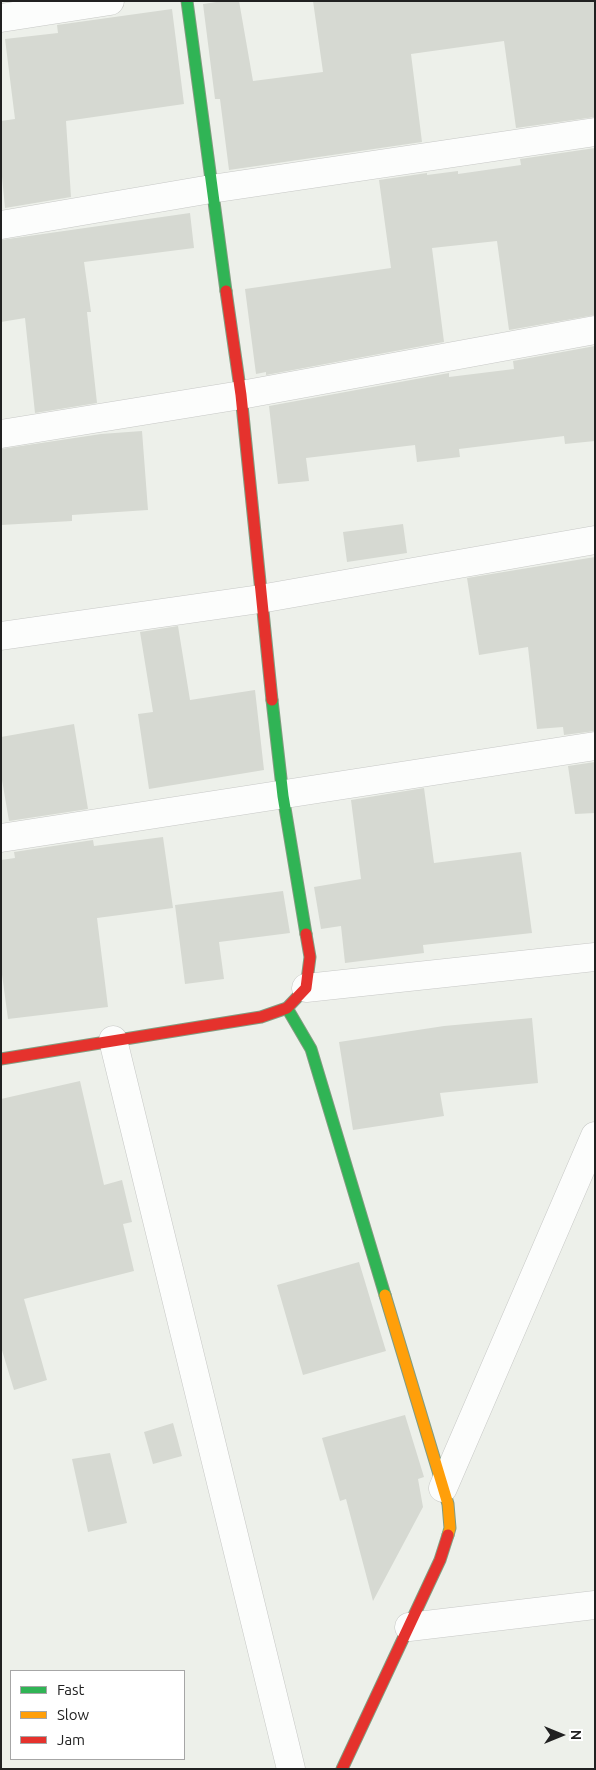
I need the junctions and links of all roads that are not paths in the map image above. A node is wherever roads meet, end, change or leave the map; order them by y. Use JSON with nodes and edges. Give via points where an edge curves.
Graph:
{"nodes":[{"id":1,"x":110,"y":1,"type":"edge"},
{"id":2,"x":187,"y":1,"type":"edge"},
{"id":3,"x":1,"y":18,"type":"edge"},
{"id":4,"x":595,"y":132,"type":"edge"},
{"id":5,"x":211,"y":189,"type":"junction"},
{"id":6,"x":1,"y":224,"type":"edge"},
{"id":7,"x":595,"y":330,"type":"edge"},
{"id":8,"x":241,"y":395,"type":"junction"},
{"id":9,"x":1,"y":434,"type":"edge"},
{"id":10,"x":595,"y":540,"type":"edge"},
{"id":11,"x":260,"y":599,"type":"junction"},
{"id":12,"x":1,"y":636,"type":"edge"},
{"id":13,"x":595,"y":746,"type":"edge"},
{"id":14,"x":283,"y":796,"type":"junction"},
{"id":15,"x":1,"y":838,"type":"edge"},
{"id":16,"x":595,"y":957,"type":"edge"},
{"id":17,"x":306,"y":988,"type":"junction"},
{"id":18,"x":287,"y":1008,"type":"junction"},
{"id":19,"x":113,"y":1040,"type":"junction"},
{"id":20,"x":1,"y":1059,"type":"edge"},
{"id":21,"x":595,"y":1136,"type":"edge"},
{"id":22,"x":443,"y":1488,"type":"junction"},
{"id":23,"x":595,"y":1605,"type":"edge"},
{"id":24,"x":409,"y":1627,"type":"junction"},
{"id":25,"x":291,"y":1769,"type":"edge"},
{"id":26,"x":342,"y":1769,"type":"edge"}],
"edges":[{"from":1,"to":3,"type":"street"},
{"from":2,"to":5,"type":"street"},
{"from":4,"to":5,"type":"street"},
{"from":5,"to":6,"type":"street"},
{"from":5,"to":8,"type":"street"},
{"from":7,"to":8,"type":"street"},
{"from":8,"to":9,"type":"street"},
{"from":8,"to":11,"type":"street"},
{"from":10,"to":11,"type":"street"},
{"from":11,"to":12,"type":"street"},
{"from":11,"to":14,"type":"street"},
{"from":13,"to":14,"type":"street"},
{"from":14,"to":15,"type":"street"},
{"from":14,"to":17,"type":"street","via":[[310,957]]},
{"from":16,"to":17,"type":"street"},
{"from":17,"to":18,"type":"street"},
{"from":18,"to":19,"type":"street","via":[[261,1017]]},
{"from":18,"to":22,"type":"street","via":[[311,1049]]},
{"from":19,"to":20,"type":"street"},
{"from":19,"to":25,"type":"street"},
{"from":21,"to":22,"type":"street"},
{"from":22,"to":24,"type":"street","via":[[450,1528],[440,1560]]},
{"from":23,"to":24,"type":"street"},
{"from":24,"to":26,"type":"street"}]}
